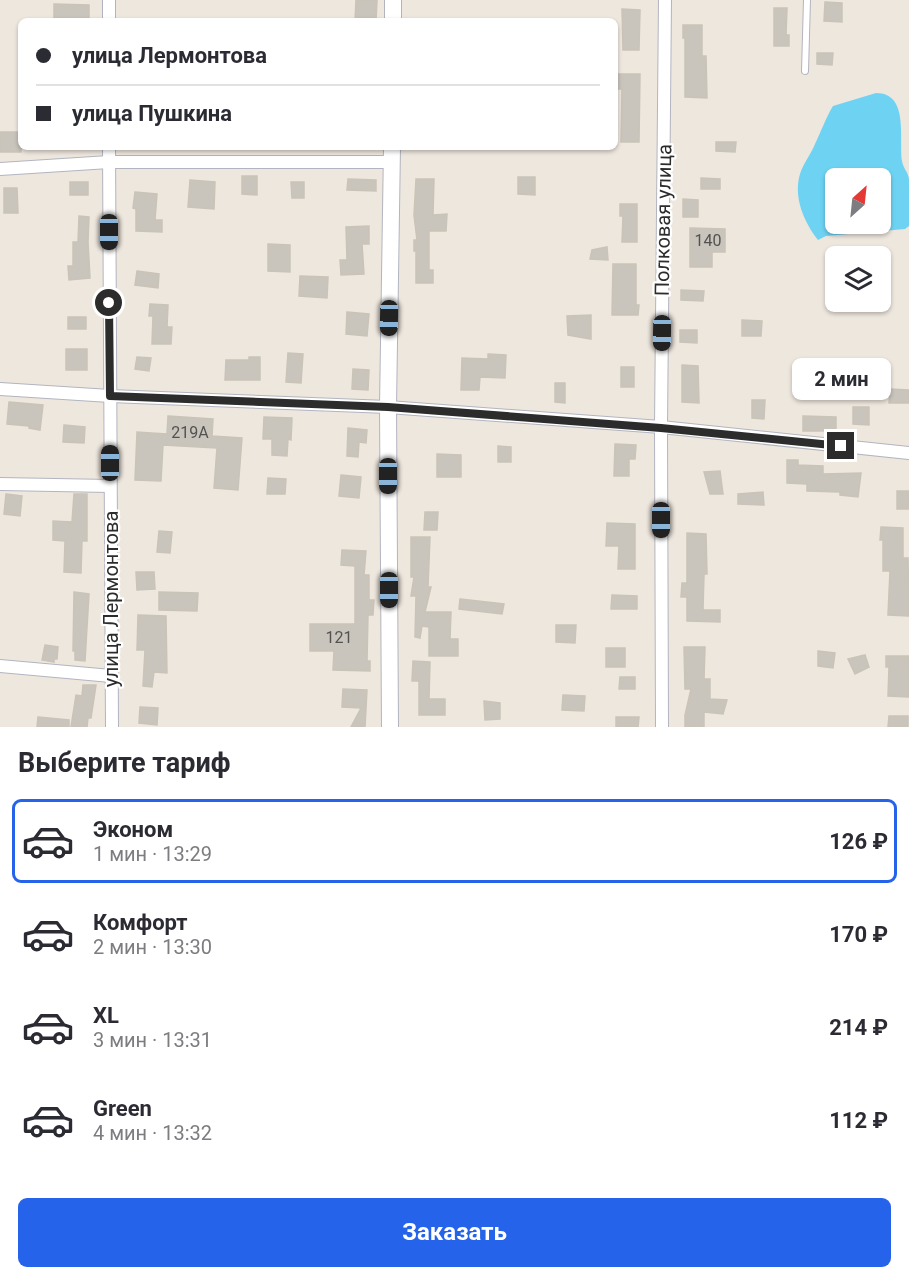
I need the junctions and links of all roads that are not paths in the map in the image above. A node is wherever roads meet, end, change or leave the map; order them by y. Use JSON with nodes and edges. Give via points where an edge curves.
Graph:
{"nodes":[{"id":1,"x":109,"y":0,"type":"edge"},
{"id":2,"x":393,"y":0,"type":"edge"},
{"id":3,"x":665,"y":0,"type":"edge"},
{"id":4,"x":807,"y":0,"type":"edge"},
{"id":5,"x":109,"y":18,"type":"edge"},
{"id":6,"x":393,"y":18,"type":"edge"},
{"id":7,"x":805,"y":71,"type":"dead end"},
{"id":8,"x":109,"y":150,"type":"edge"},
{"id":9,"x":392,"y":154,"type":"edge"},
{"id":10,"x":109,"y":162,"type":"junction"},
{"id":11,"x":0,"y":169,"type":"edge"},
{"id":12,"x":0,"y":389,"type":"edge"},
{"id":13,"x":110,"y":396,"type":"junction"},
{"id":14,"x":388,"y":407,"type":"junction"},
{"id":15,"x":661,"y":428,"type":"junction"},
{"id":16,"x":909,"y":453,"type":"edge"},
{"id":17,"x":0,"y":484,"type":"edge"},
{"id":18,"x":110,"y":486,"type":"junction"},
{"id":19,"x":0,"y":666,"type":"edge"},
{"id":20,"x":111,"y":676,"type":"junction"},
{"id":21,"x":112,"y":727,"type":"edge"},
{"id":22,"x":390,"y":727,"type":"edge"},
{"id":23,"x":662,"y":727,"type":"edge"}],
"edges":[{"from":1,"to":5,"type":"street"},
{"from":2,"to":6,"type":"street"},
{"from":3,"to":15,"type":"street","name":"Полковая улица"},
{"from":4,"to":7,"type":"lane"},
{"from":8,"to":10,"type":"street","name":"улица Лермонтова"},
{"from":9,"to":10,"type":"street"},
{"from":9,"to":14,"type":"street"},
{"from":10,"to":11,"type":"street"},
{"from":10,"to":13,"type":"street","name":"улица Лермонтова"},
{"from":12,"to":13,"type":"street"},
{"from":13,"to":14,"type":"street"},
{"from":13,"to":18,"type":"street","name":"улица Лермонтова"},
{"from":14,"to":15,"type":"street"},
{"from":14,"to":22,"type":"street"},
{"from":15,"to":16,"type":"street"},
{"from":15,"to":23,"type":"street","name":"Полковая улица"},
{"from":17,"to":18,"type":"street"},
{"from":18,"to":20,"type":"street","name":"улица Лермонтова"},
{"from":19,"to":20,"type":"street"},
{"from":20,"to":21,"type":"street","name":"улица Лермонтова"}]}
